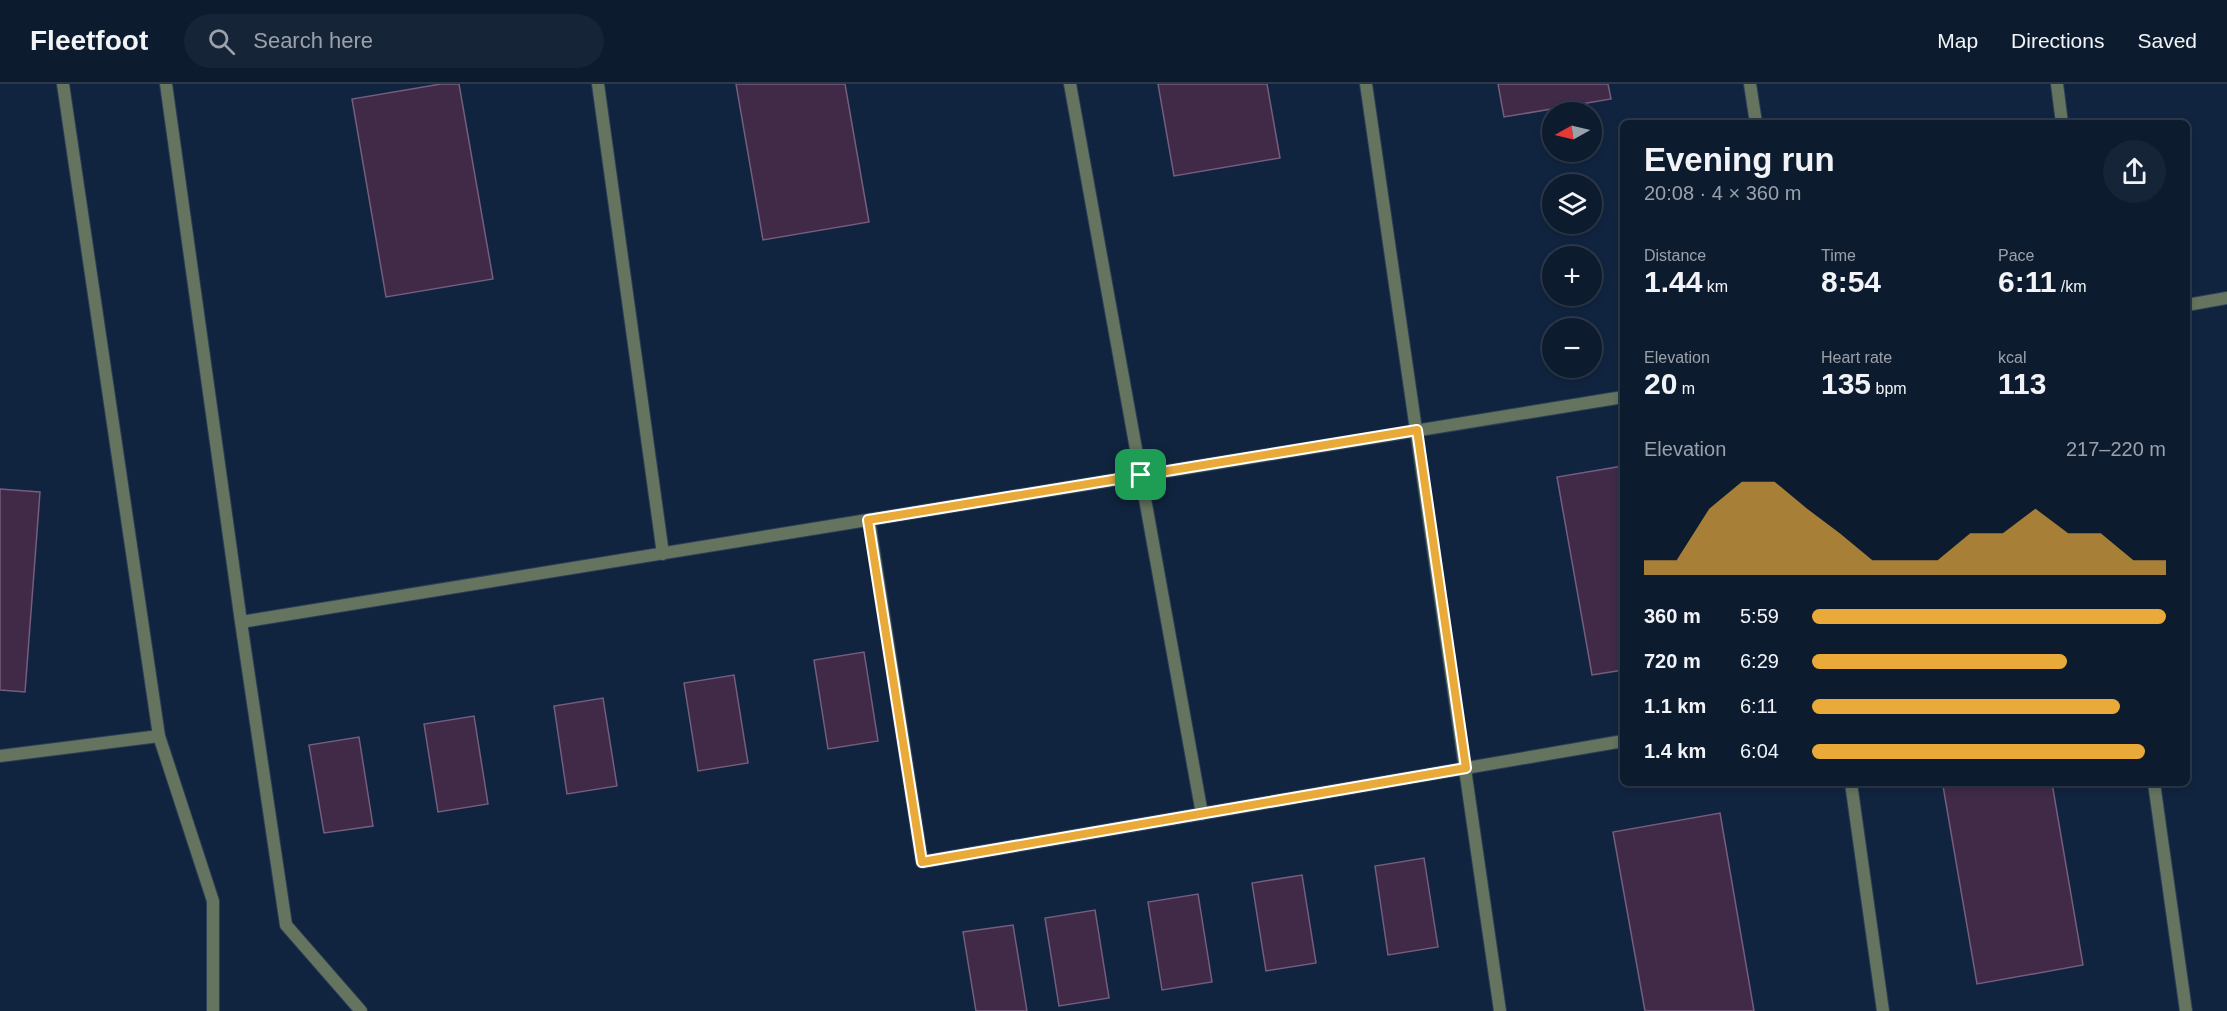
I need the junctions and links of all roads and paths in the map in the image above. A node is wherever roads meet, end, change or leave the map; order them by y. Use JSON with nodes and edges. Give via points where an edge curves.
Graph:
{"nodes":[{"id":1,"x":63,"y":84,"type":"edge"},
{"id":2,"x":165,"y":84,"type":"edge"},
{"id":3,"x":598,"y":84,"type":"edge"},
{"id":4,"x":1070,"y":84,"type":"edge"},
{"id":5,"x":1366,"y":84,"type":"edge"},
{"id":6,"x":1750,"y":84,"type":"edge"},
{"id":7,"x":2057,"y":84,"type":"edge"},
{"id":8,"x":1756,"y":120,"type":"edge"},
{"id":9,"x":2062,"y":120,"type":"edge"},
{"id":10,"x":2227,"y":298,"type":"edge"},
{"id":11,"x":2190,"y":304,"type":"edge"},
{"id":12,"x":1620,"y":397,"type":"edge"},
{"id":13,"x":1417,"y":430,"type":"junction"},
{"id":14,"x":1141,"y":475,"type":"junction"},
{"id":15,"x":868,"y":520,"type":"junction"},
{"id":16,"x":663,"y":554,"type":"junction"},
{"id":17,"x":241,"y":622,"type":"junction"},
{"id":18,"x":159,"y":736,"type":"junction"},
{"id":19,"x":1620,"y":742,"type":"edge"},
{"id":20,"x":0,"y":756,"type":"edge"},
{"id":21,"x":1466,"y":768,"type":"junction"},
{"id":22,"x":1851,"y":786,"type":"edge"},
{"id":23,"x":2154,"y":786,"type":"edge"},
{"id":24,"x":1202,"y":814,"type":"junction"},
{"id":25,"x":213,"y":1011,"type":"edge"},
{"id":26,"x":362,"y":1011,"type":"edge"},
{"id":27,"x":1500,"y":1011,"type":"edge"},
{"id":28,"x":1883,"y":1011,"type":"edge"},
{"id":29,"x":2186,"y":1011,"type":"edge"}],
"edges":[{"from":1,"to":18,"type":"lane"},
{"from":2,"to":17,"type":"lane"},
{"from":3,"to":16,"type":"lane"},
{"from":4,"to":14,"type":"lane"},
{"from":5,"to":13,"type":"lane"},
{"from":6,"to":8,"type":"lane"},
{"from":7,"to":9,"type":"lane"},
{"from":10,"to":11,"type":"lane"},
{"from":12,"to":13,"type":"lane"},
{"from":13,"to":14,"type":"lane"},
{"from":13,"to":21,"type":"lane"},
{"from":14,"to":15,"type":"lane"},
{"from":14,"to":24,"type":"lane"},
{"from":15,"to":16,"type":"lane"},
{"from":15,"to":24,"type":"lane","via":[[922,862]]},
{"from":16,"to":17,"type":"lane"},
{"from":17,"to":26,"type":"lane","via":[[286,925]]},
{"from":18,"to":20,"type":"lane"},
{"from":18,"to":25,"type":"lane","via":[[213,901]]},
{"from":19,"to":21,"type":"lane"},
{"from":21,"to":24,"type":"lane"},
{"from":21,"to":27,"type":"lane"},
{"from":22,"to":28,"type":"lane"},
{"from":23,"to":29,"type":"lane"}]}
